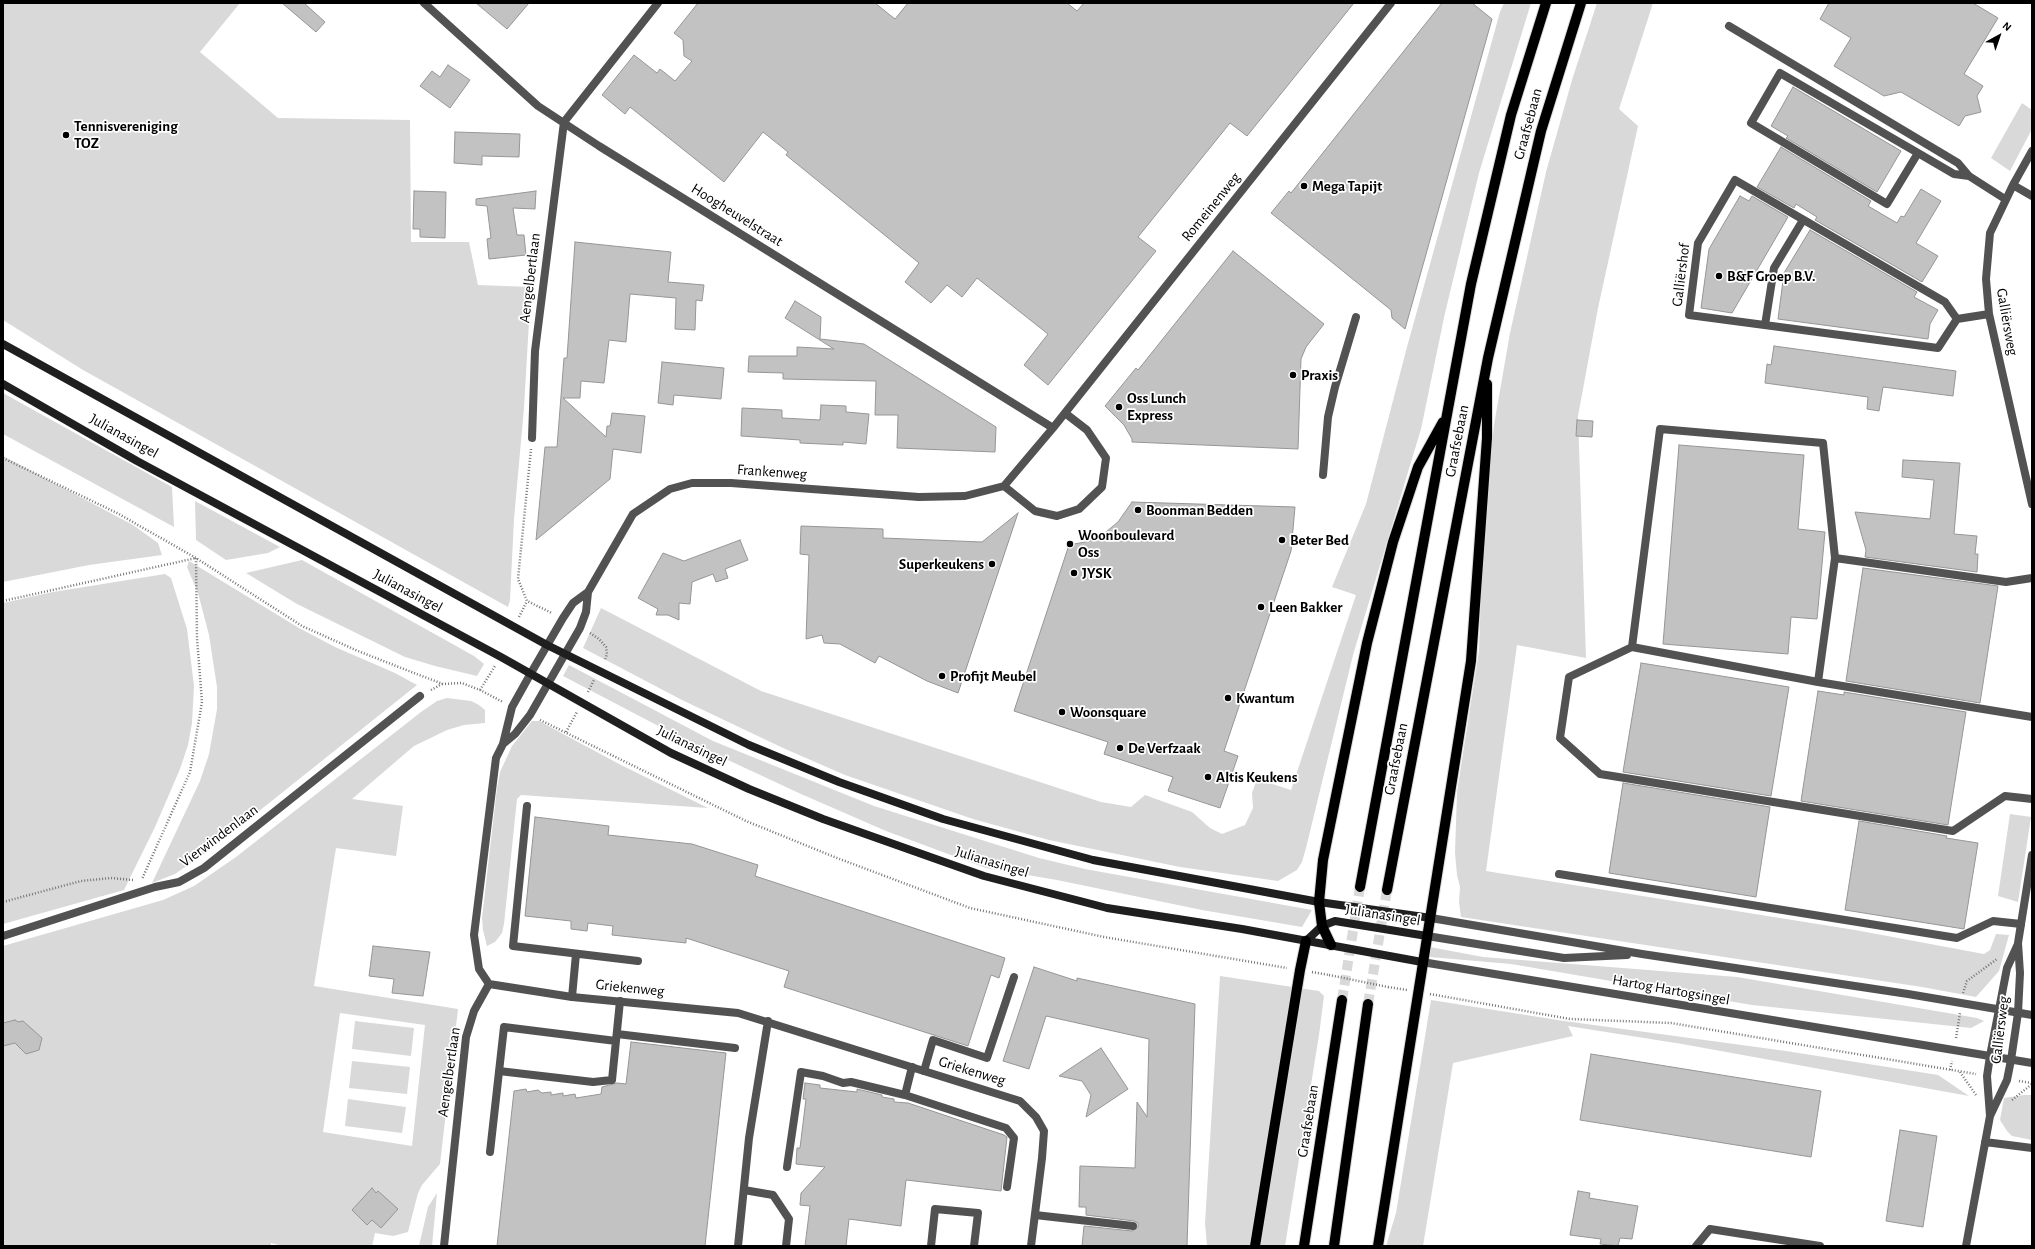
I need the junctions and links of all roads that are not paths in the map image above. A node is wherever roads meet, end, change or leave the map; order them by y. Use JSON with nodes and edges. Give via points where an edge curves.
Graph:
{"nodes":[{"id":1,"x":424,"y":3,"type":"edge"},
{"id":2,"x":658,"y":3,"type":"edge"},
{"id":3,"x":1391,"y":3,"type":"edge"},
{"id":4,"x":1546,"y":3,"type":"edge"},
{"id":5,"x":1581,"y":3,"type":"edge"},
{"id":6,"x":1729,"y":26,"type":"dead end"},
{"id":7,"x":564,"y":122,"type":"junction"},
{"id":8,"x":2032,"y":151,"type":"edge"},
{"id":9,"x":1918,"y":153,"type":"junction"},
{"id":10,"x":1969,"y":176,"type":"junction"},
{"id":11,"x":2013,"y":185,"type":"junction"},
{"id":12,"x":2032,"y":196,"type":"edge"},
{"id":13,"x":2006,"y":199,"type":"junction"},
{"id":14,"x":1803,"y":220,"type":"junction"},
{"id":15,"x":1988,"y":314,"type":"junction"},
{"id":16,"x":1356,"y":317,"type":"dead end"},
{"id":17,"x":1957,"y":319,"type":"junction"},
{"id":18,"x":1765,"y":325,"type":"junction"},
{"id":19,"x":3,"y":344,"type":"edge"},
{"id":20,"x":1488,"y":358,"type":"junction"},
{"id":21,"x":3,"y":384,"type":"edge"},
{"id":22,"x":1065,"y":412,"type":"junction"},
{"id":23,"x":1447,"y":415,"type":"junction"},
{"id":24,"x":1053,"y":428,"type":"junction"},
{"id":25,"x":532,"y":438,"type":"road end"},
{"id":26,"x":1323,"y":475,"type":"dead end"},
{"id":27,"x":1004,"y":486,"type":"junction"},
{"id":28,"x":2032,"y":504,"type":"edge"},
{"id":29,"x":1835,"y":558,"type":"junction"},
{"id":30,"x":2032,"y":578,"type":"edge"},
{"id":31,"x":588,"y":592,"type":"junction"},
{"id":32,"x":547,"y":645,"type":"junction"},
{"id":33,"x":1632,"y":647,"type":"junction"},
{"id":34,"x":566,"y":654,"type":"junction"},
{"id":35,"x":531,"y":673,"type":"junction"},
{"id":36,"x":1818,"y":682,"type":"junction"},
{"id":37,"x":549,"y":683,"type":"junction"},
{"id":38,"x":420,"y":696,"type":"dead end"},
{"id":39,"x":2032,"y":717,"type":"edge"},
{"id":40,"x":503,"y":744,"type":"junction"},
{"id":41,"x":2032,"y":799,"type":"edge"},
{"id":42,"x":527,"y":806,"type":"dead end"},
{"id":43,"x":2032,"y":855,"type":"edge"},
{"id":44,"x":2031,"y":872,"type":"edge"},
{"id":45,"x":1559,"y":874,"type":"dead end"},
{"id":46,"x":1360,"y":887,"type":"tunnel mouth"},
{"id":47,"x":1387,"y":890,"type":"tunnel mouth"},
{"id":48,"x":1319,"y":902,"type":"junction"},
{"id":49,"x":1430,"y":918,"type":"junction"},
{"id":50,"x":2021,"y":924,"type":"junction"},
{"id":51,"x":1322,"y":926,"type":"junction"},
{"id":52,"x":3,"y":936,"type":"edge"},
{"id":53,"x":1427,"y":936,"type":"junction"},
{"id":54,"x":1306,"y":941,"type":"junction"},
{"id":55,"x":2018,"y":943,"type":"junction"},
{"id":56,"x":1331,"y":945,"type":"junction"},
{"id":57,"x":576,"y":954,"type":"junction"},
{"id":58,"x":1642,"y":954,"type":"junction"},
{"id":59,"x":638,"y":961,"type":"dead end"},
{"id":60,"x":1422,"y":962,"type":"junction"},
{"id":61,"x":1014,"y":977,"type":"dead end"},
{"id":62,"x":489,"y":984,"type":"junction"},
{"id":63,"x":572,"y":997,"type":"junction"},
{"id":64,"x":1342,"y":1000,"type":"tunnel mouth"},
{"id":65,"x":620,"y":1001,"type":"junction"},
{"id":66,"x":1368,"y":1004,"type":"tunnel mouth"},
{"id":67,"x":1998,"y":1010,"type":"junction"},
{"id":68,"x":2018,"y":1013,"type":"junction"},
{"id":69,"x":2032,"y":1015,"type":"edge"},
{"id":70,"x":768,"y":1021,"type":"junction"},
{"id":71,"x":616,"y":1038,"type":"junction"},
{"id":72,"x":734,"y":1048,"type":"dead end"},
{"id":73,"x":1990,"y":1056,"type":"junction"},
{"id":74,"x":2011,"y":1060,"type":"junction"},
{"id":75,"x":2032,"y":1063,"type":"edge"},
{"id":76,"x":912,"y":1067,"type":"junction"},
{"id":77,"x":499,"y":1071,"type":"junction"},
{"id":78,"x":924,"y":1071,"type":"junction"},
{"id":79,"x":905,"y":1095,"type":"junction"},
{"id":80,"x":1990,"y":1116,"type":"junction"},
{"id":81,"x":1986,"y":1142,"type":"junction"},
{"id":82,"x":2032,"y":1148,"type":"edge"},
{"id":83,"x":490,"y":1152,"type":"dead end"},
{"id":84,"x":787,"y":1167,"type":"dead end"},
{"id":85,"x":1007,"y":1187,"type":"dead end"},
{"id":86,"x":744,"y":1190,"type":"junction"},
{"id":87,"x":1035,"y":1215,"type":"junction"},
{"id":88,"x":1133,"y":1226,"type":"dead end"},
{"id":89,"x":444,"y":1246,"type":"edge"},
{"id":90,"x":738,"y":1246,"type":"edge"},
{"id":91,"x":786,"y":1246,"type":"edge"},
{"id":92,"x":931,"y":1246,"type":"edge"},
{"id":93,"x":974,"y":1246,"type":"edge"},
{"id":94,"x":1031,"y":1246,"type":"edge"},
{"id":95,"x":1255,"y":1246,"type":"edge"},
{"id":96,"x":1304,"y":1246,"type":"edge"},
{"id":97,"x":1334,"y":1246,"type":"edge"},
{"id":98,"x":1378,"y":1246,"type":"edge"},
{"id":99,"x":1696,"y":1246,"type":"edge"},
{"id":100,"x":1820,"y":1246,"type":"edge"},
{"id":101,"x":1966,"y":1246,"type":"edge"}],
"edges":[{"from":1,"to":7,"type":"street","name":"Hoogheuvelstraat","via":[[538,106]]},
{"from":2,"to":7,"type":"street"},
{"from":3,"to":22,"type":"street","name":"Romeinenweg"},
{"from":4,"to":23,"type":"main road","name":"Graafsebaan","via":[[1511,115],[1491,196],[1471,284]]},
{"from":5,"to":20,"type":"main road","name":"Graafsebaan","via":[[1541,131]]},
{"from":6,"to":10,"type":"street","via":[[1958,163]]},
{"from":7,"to":24,"type":"street","name":"Hoogheuvelstraat"},
{"from":7,"to":25,"type":"street","name":"Aengelbertlaan","via":[[535,351]]},
{"from":8,"to":11,"type":"street","name":"Galliërsweg"},
{"from":9,"to":9,"type":"street","via":[[1780,73],[1750,122],[1887,204]]},
{"from":9,"to":10,"type":"street","via":[[1954,174]]},
{"from":10,"to":13,"type":"street"},
{"from":11,"to":12,"type":"street"},
{"from":11,"to":13,"type":"street","name":"Galliërsweg"},
{"from":13,"to":15,"type":"street","name":"Galliërsweg","via":[[1990,233],[1986,279]]},
{"from":14,"to":17,"type":"street","name":"Galliërshof","via":[[1945,302]]},
{"from":14,"to":18,"type":"street","via":[[1774,268]]},
{"from":14,"to":18,"type":"street","name":"Galliërshof","via":[[1735,180],[1698,243],[1689,315]]},
{"from":15,"to":17,"type":"street"},
{"from":15,"to":28,"type":"street","name":"Galliërsweg"},
{"from":16,"to":26,"type":"street","via":[[1330,409]]},
{"from":17,"to":18,"type":"street","name":"Galliërshof","via":[[1938,348]]},
{"from":19,"to":32,"type":"main road","name":"Julianasingel"},
{"from":20,"to":47,"type":"main road","name":"Graafsebaan"},
{"from":20,"to":49,"type":"main road","via":[[1487,438],[1471,661]]},
{"from":21,"to":35,"type":"main road","name":"Julianasingel","via":[[137,460]]},
{"from":22,"to":24,"type":"street","name":"Romeinenweg"},
{"from":22,"to":27,"type":"street","via":[[1087,430],[1106,458],[1102,487],[1079,509],[1057,516],[1035,511]]},
{"from":23,"to":46,"type":"main road","name":"Graafsebaan"},
{"from":23,"to":48,"type":"main road","via":[[1418,467],[1391,550],[1365,650],[1323,860]]},
{"from":24,"to":27,"type":"street"},
{"from":27,"to":31,"type":"street","name":"Frankenweg","via":[[965,496],[919,497],[731,483],[692,483],[670,489],[633,514]]},
{"from":29,"to":30,"type":"street","via":[[2006,582]]},
{"from":29,"to":33,"type":"street","via":[[1823,443],[1660,429]]},
{"from":29,"to":36,"type":"street"},
{"from":31,"to":32,"type":"street","name":"Frankenweg","via":[[573,603]]},
{"from":31,"to":34,"type":"street","name":"Frankenweg","via":[[586,612]]},
{"from":32,"to":34,"type":"main road","name":"Julianasingel"},
{"from":32,"to":35,"type":"street","name":"Frankenweg"},
{"from":33,"to":36,"type":"street"},
{"from":33,"to":41,"type":"street","via":[[1569,677],[1560,738],[1600,774],[1953,831],[2005,796]]},
{"from":34,"to":37,"type":"street","name":"Frankenweg"},
{"from":34,"to":48,"type":"main road","name":"Julianasingel","via":[[749,745],[839,782],[943,819],[1093,860]]},
{"from":35,"to":37,"type":"main road","name":"Julianasingel"},
{"from":35,"to":40,"type":"street","via":[[512,707]]},
{"from":36,"to":39,"type":"street"},
{"from":37,"to":40,"type":"street","via":[[530,715]]},
{"from":37,"to":54,"type":"main road","name":"Julianasingel","via":[[671,753],[749,788],[823,819],[984,876],[1107,908]]},
{"from":38,"to":52,"type":"street","name":"Vierwindenlaan","via":[[204,868],[179,882]]},
{"from":40,"to":62,"type":"street","via":[[493,771],[474,935],[479,969]]},
{"from":42,"to":57,"type":"street","via":[[513,946]]},
{"from":43,"to":44,"type":"street","name":"Galliërsweg"},
{"from":44,"to":50,"type":"street","name":"Galliërsweg"},
{"from":45,"to":50,"type":"street","via":[[1957,938],[1993,921]]},
{"from":48,"to":49,"type":"main road","name":"Julianasingel"},
{"from":48,"to":51,"type":"main road"},
{"from":49,"to":53,"type":"main road"},
{"from":49,"to":58,"type":"street","name":"Hartog Hartogsingel"},
{"from":50,"to":55,"type":"street","name":"Galliërsweg"},
{"from":51,"to":53,"type":"main road","name":"Julianasingel","via":[[1335,921]]},
{"from":51,"to":54,"type":"main road"},
{"from":51,"to":56,"type":"main road"},
{"from":53,"to":58,"type":"street","name":"Hartog Hartogsingel","via":[[1564,958]]},
{"from":53,"to":60,"type":"main road"},
{"from":54,"to":56,"type":"main road","name":"Hartog Hartogsingel"},
{"from":54,"to":95,"type":"main road"},
{"from":55,"to":67,"type":"street","name":"Galliërsweg","via":[[2007,968]]},
{"from":55,"to":68,"type":"street","name":"Galliërsweg"},
{"from":56,"to":60,"type":"main road","name":"Hartog Hartogsingel"},
{"from":57,"to":59,"type":"street"},
{"from":57,"to":63,"type":"street"},
{"from":58,"to":67,"type":"street","name":"Hartog Hartogsingel"},
{"from":60,"to":73,"type":"street","name":"Hartog Hartogsingel"},
{"from":60,"to":98,"type":"main road"},
{"from":61,"to":78,"type":"street","via":[[988,1058],[933,1040]]},
{"from":62,"to":63,"type":"street","name":"Griekenweg"},
{"from":62,"to":89,"type":"street","name":"Aengelbertlaan","via":[[474,1011],[466,1037]]},
{"from":63,"to":65,"type":"street","name":"Griekenweg"},
{"from":64,"to":96,"type":"main road","name":"Graafsebaan"},
{"from":65,"to":70,"type":"street","name":"Griekenweg","via":[[738,1013]]},
{"from":65,"to":71,"type":"street"},
{"from":66,"to":97,"type":"main road"},
{"from":67,"to":68,"type":"street","name":"Hartog Hartogsingel"},
{"from":67,"to":73,"type":"street","name":"Galliërsweg"},
{"from":68,"to":69,"type":"street","name":"Hartog Hartogsingel"},
{"from":68,"to":74,"type":"street","name":"Galliërsweg"},
{"from":70,"to":76,"type":"street","name":"Griekenweg"},
{"from":70,"to":86,"type":"street","via":[[749,1138]]},
{"from":71,"to":72,"type":"street"},
{"from":71,"to":77,"type":"street","via":[[612,1080],[593,1082]]},
{"from":71,"to":77,"type":"street","via":[[504,1027]]},
{"from":73,"to":74,"type":"street","name":"Hartog Hartogsingel"},
{"from":73,"to":80,"type":"street","name":"Galliërsweg","via":[[1987,1076]]},
{"from":74,"to":75,"type":"street","name":"Hartog Hartogsingel"},
{"from":74,"to":80,"type":"street","name":"Galliërsweg","via":[[2008,1080]]},
{"from":76,"to":78,"type":"street","name":"Griekenweg"},
{"from":76,"to":79,"type":"street"},
{"from":77,"to":83,"type":"street"},
{"from":78,"to":87,"type":"street","name":"Griekenweg","via":[[1020,1100],[1036,1117],[1044,1131]]},
{"from":79,"to":84,"type":"street","via":[[851,1082],[842,1084],[823,1076],[801,1072]]},
{"from":79,"to":85,"type":"street","via":[[1006,1128],[1014,1138]]},
{"from":80,"to":81,"type":"street","name":"Galliërsweg"},
{"from":81,"to":82,"type":"street"},
{"from":81,"to":101,"type":"street","name":"Galliërsweg"},
{"from":86,"to":90,"type":"street"},
{"from":86,"to":91,"type":"street","via":[[773,1195],[789,1219]]},
{"from":87,"to":88,"type":"street"},
{"from":87,"to":94,"type":"street","name":"Griekenweg"},
{"from":92,"to":93,"type":"street","via":[[935,1209],[978,1213]]},
{"from":99,"to":100,"type":"street","via":[[1710,1229]]}]}
